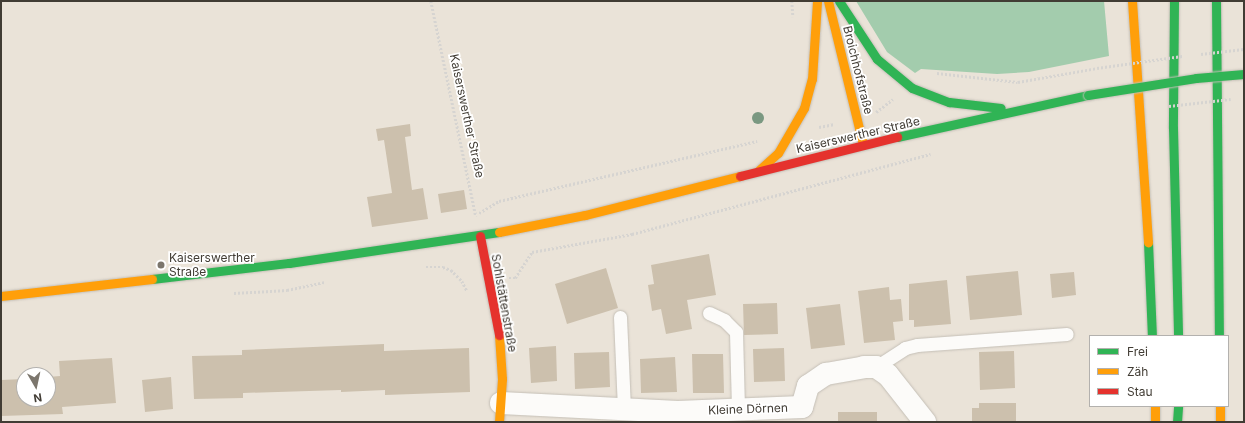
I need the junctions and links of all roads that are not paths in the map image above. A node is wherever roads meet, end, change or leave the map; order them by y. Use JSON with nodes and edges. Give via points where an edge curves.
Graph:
{"nodes":[{"id":1,"x":817,"y":1,"type":"edge"},
{"id":2,"x":828,"y":1,"type":"edge"},
{"id":3,"x":840,"y":1,"type":"edge"},
{"id":4,"x":1132,"y":1,"type":"edge"},
{"id":5,"x":1174,"y":1,"type":"edge"},
{"id":6,"x":1216,"y":1,"type":"edge"},
{"id":7,"x":1226,"y":16,"type":"dead end"},
{"id":8,"x":1244,"y":74,"type":"edge"},
{"id":9,"x":1216,"y":90,"type":"junction"},
{"id":10,"x":1020,"y":110,"type":"junction"},
{"id":11,"x":864,"y":145,"type":"junction"},
{"id":12,"x":759,"y":170,"type":"junction"},
{"id":13,"x":480,"y":236,"type":"junction"},
{"id":14,"x":1,"y":296,"type":"edge"},
{"id":15,"x":709,"y":313,"type":"dead end"},
{"id":16,"x":620,"y":317,"type":"dead end"},
{"id":17,"x":1067,"y":334,"type":"dead end"},
{"id":18,"x":1152,"y":335,"type":"edge"},
{"id":19,"x":1178,"y":335,"type":"edge"},
{"id":20,"x":1219,"y":335,"type":"edge"},
{"id":21,"x":876,"y":367,"type":"junction"},
{"id":22,"x":1155,"y":407,"type":"edge"},
{"id":23,"x":1178,"y":407,"type":"edge"},
{"id":24,"x":1220,"y":407,"type":"edge"},
{"id":25,"x":624,"y":410,"type":"junction"},
{"id":26,"x":738,"y":410,"type":"junction"},
{"id":27,"x":500,"y":412,"type":"edge"},
{"id":28,"x":803,"y":415,"type":"edge"},
{"id":29,"x":925,"y":422,"type":"edge"},
{"id":30,"x":1156,"y":422,"type":"edge"},
{"id":31,"x":1177,"y":422,"type":"edge"},
{"id":32,"x":1220,"y":422,"type":"edge"}],
"edges":[{"from":1,"to":12,"type":"main road","via":[[812,79],[804,108],[778,153]]},
{"from":2,"to":11,"type":"main road","name":"Broichhofstraße"},
{"from":3,"to":10,"type":"main road","via":[[877,59],[912,88],[949,102]]},
{"from":4,"to":18,"type":"main road","via":[[1146,196]]},
{"from":5,"to":19,"type":"main road","via":[[1173,128]]},
{"from":6,"to":9,"type":"main road"},
{"from":7,"to":9,"type":"main road"},
{"from":8,"to":10,"type":"main road","name":"Kaiserswerther Straße","bridge":true,"via":[[1196,78],[1088,95]]},
{"from":9,"to":20,"type":"main road"},
{"from":10,"to":11,"type":"main road","name":"Kaiserswerther Straße"},
{"from":11,"to":12,"type":"main road","name":"Kaiserswerther Straße"},
{"from":12,"to":13,"type":"main road","name":"Kaiserswerther Straße","via":[[586,215]]},
{"from":13,"to":14,"type":"main road","name":"Kaiserswerther Straße","via":[[289,263]]},
{"from":13,"to":27,"type":"main road","name":"Sohlstättenstraße","via":[[501,348]]},
{"from":15,"to":26,"type":"lane","via":[[724,320],[736,332]]},
{"from":16,"to":25,"type":"lane"},
{"from":17,"to":21,"type":"lane","via":[[917,345],[905,348]]},
{"from":21,"to":28,"type":"street","name":"Kleine Dörnen","via":[[826,374],[808,386]]},
{"from":21,"to":29,"type":"street","via":[[888,375]]},
{"from":22,"to":30,"type":"main road"},
{"from":23,"to":31,"type":"main road"},
{"from":24,"to":32,"type":"main road"},
{"from":25,"to":26,"type":"street","name":"Kleine Dörnen"},
{"from":25,"to":27,"type":"street","name":"Kleine Dörnen"},
{"from":26,"to":28,"type":"street","name":"Kleine Dörnen"}]}
